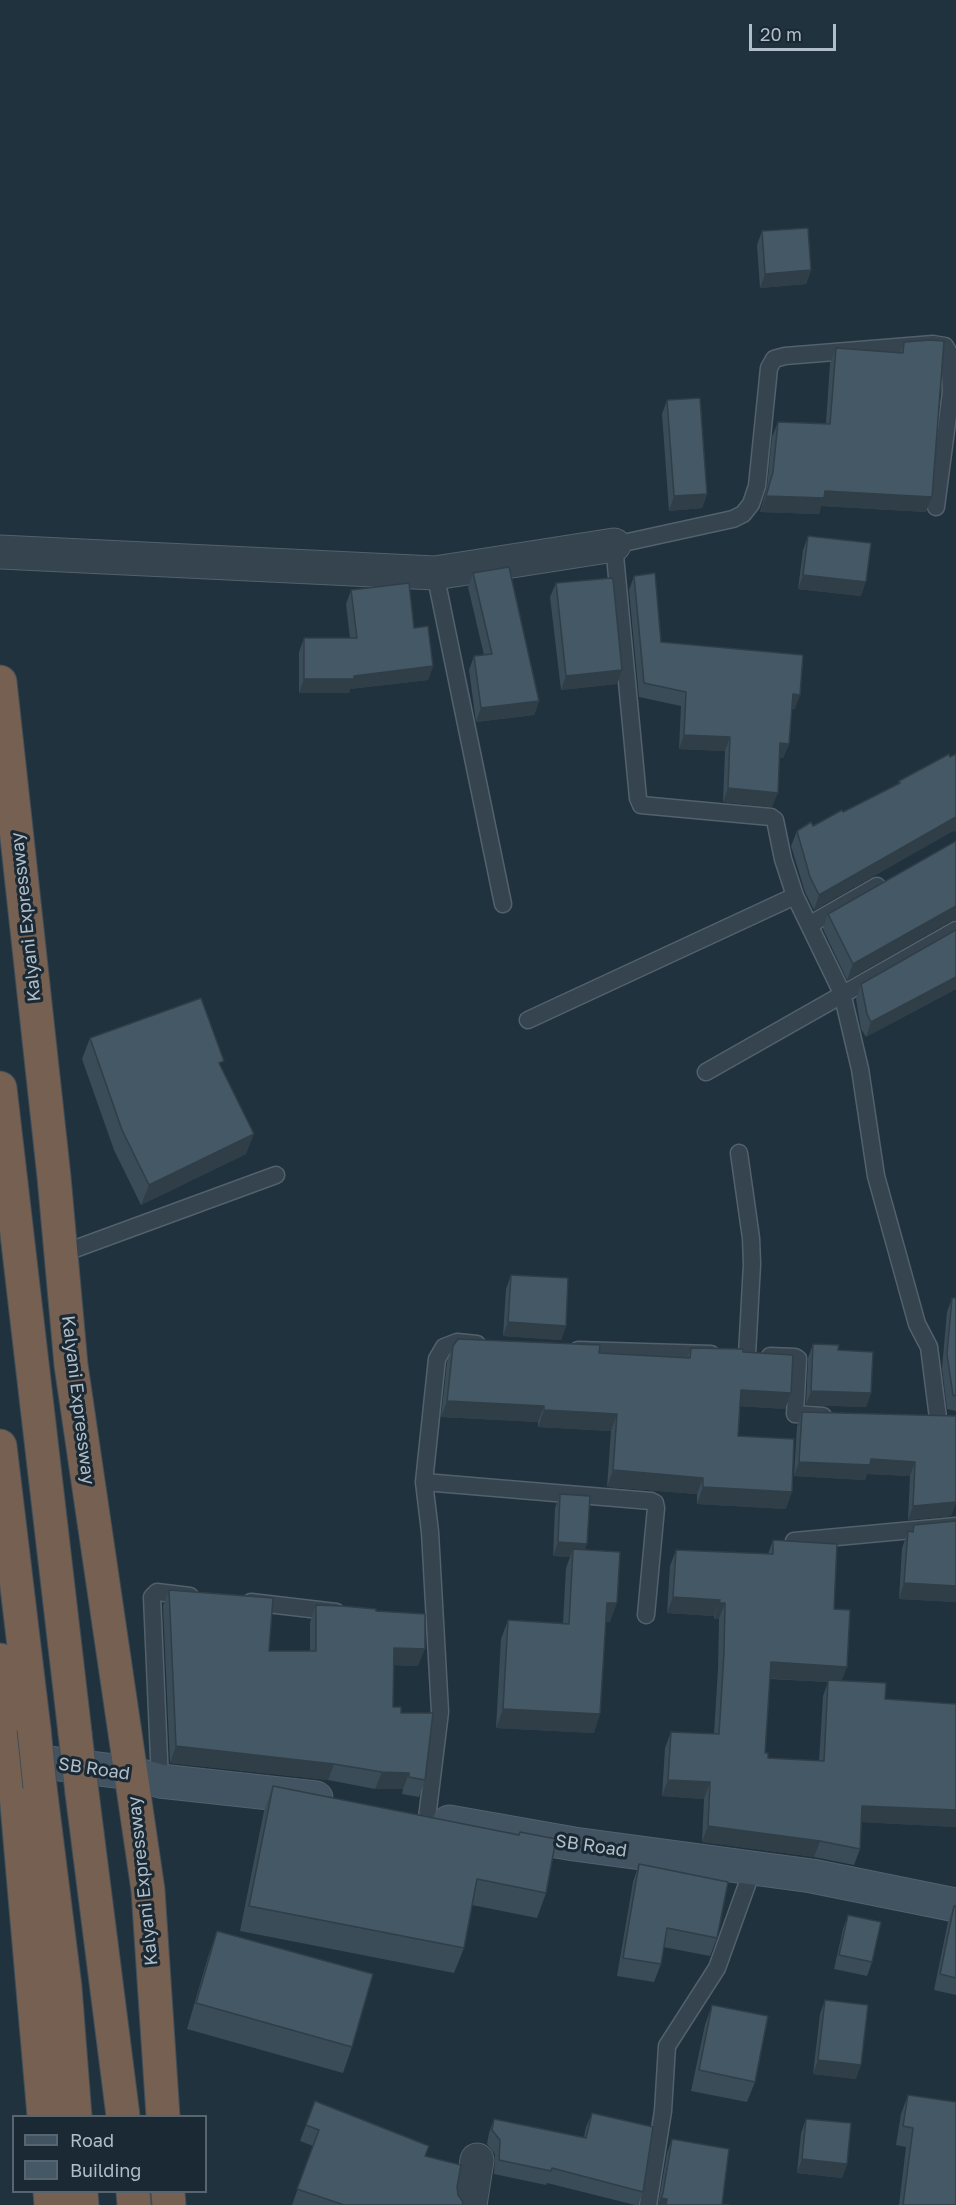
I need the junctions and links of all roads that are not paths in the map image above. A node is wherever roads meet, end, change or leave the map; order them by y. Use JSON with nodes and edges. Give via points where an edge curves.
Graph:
{"nodes":[{"id":1,"x":954,"y":392,"type":"edge"},
{"id":2,"x":936,"y":507,"type":"dead end"},
{"id":3,"x":614,"y":545,"type":"junction"},
{"id":4,"x":0,"y":552,"type":"edge"},
{"id":5,"x":435,"y":573,"type":"junction"},
{"id":6,"x":0,"y":682,"type":"edge"},
{"id":7,"x":895,"y":876,"type":"edge"},
{"id":8,"x":795,"y":896,"type":"junction"},
{"id":9,"x":503,"y":904,"type":"dead end"},
{"id":10,"x":809,"y":925,"type":"junction"},
{"id":11,"x":956,"y":930,"type":"edge"},
{"id":12,"x":842,"y":993,"type":"junction"},
{"id":13,"x":528,"y":1020,"type":"dead end"},
{"id":14,"x":706,"y":1072,"type":"dead end"},
{"id":15,"x":0,"y":1088,"type":"edge"},
{"id":16,"x":739,"y":1153,"type":"dead end"},
{"id":17,"x":276,"y":1175,"type":"dead end"},
{"id":18,"x":61,"y":1254,"type":"junction"},
{"id":19,"x":492,"y":1346,"type":"edge"},
{"id":20,"x":558,"y":1350,"type":"edge"},
{"id":21,"x":736,"y":1355,"type":"junction"},
{"id":22,"x":838,"y":1417,"type":"edge"},
{"id":23,"x":956,"y":1420,"type":"edge"},
{"id":24,"x":0,"y":1446,"type":"edge"},
{"id":25,"x":424,"y":1482,"type":"junction"},
{"id":26,"x":956,"y":1527,"type":"edge"},
{"id":27,"x":794,"y":1541,"type":"edge"},
{"id":28,"x":204,"y":1597,"type":"edge"},
{"id":29,"x":238,"y":1601,"type":"edge"},
{"id":30,"x":354,"y":1614,"type":"edge"},
{"id":31,"x":646,"y":1615,"type":"dead end"},
{"id":32,"x":0,"y":1660,"type":"edge"},
{"id":33,"x":6,"y":1757,"type":"edge"},
{"id":34,"x":145,"y":1777,"type":"junction"},
{"id":35,"x":349,"y":1803,"type":"edge"},
{"id":36,"x":394,"y":1811,"type":"edge"},
{"id":37,"x":427,"y":1818,"type":"junction"},
{"id":38,"x":753,"y":1868,"type":"junction"},
{"id":39,"x":956,"y":1905,"type":"edge"},
{"id":40,"x":44,"y":2115,"type":"edge"},
{"id":41,"x":75,"y":2115,"type":"edge"},
{"id":42,"x":123,"y":2115,"type":"edge"},
{"id":43,"x":163,"y":2115,"type":"edge"},
{"id":44,"x":477,"y":2160,"type":"dead end"},
{"id":45,"x":470,"y":2205,"type":"edge"},
{"id":46,"x":648,"y":2205,"type":"edge"}],
"edges":[{"from":1,"to":2,"type":"lane"},
{"from":1,"to":3,"type":"lane","via":[[945,346],[774,359],[769,368],[757,486],[743,514]]},
{"from":3,"to":5,"type":"street"},
{"from":3,"to":8,"type":"lane","via":[[641,805],[771,817],[778,825],[783,859]]},
{"from":4,"to":5,"type":"street"},
{"from":5,"to":9,"type":"lane"},
{"from":6,"to":18,"type":"highway","name":"Kalyani Expressway"},
{"from":7,"to":10,"type":"lane"},
{"from":8,"to":10,"type":"lane"},
{"from":8,"to":13,"type":"lane"},
{"from":10,"to":12,"type":"lane"},
{"from":11,"to":12,"type":"lane"},
{"from":12,"to":14,"type":"lane"},
{"from":12,"to":23,"type":"lane","via":[[860,1069],[876,1176],[917,1324],[929,1347],[932,1418]]},
{"from":15,"to":42,"type":"highway","bridge":true},
{"from":16,"to":21,"type":"lane","via":[[752,1264]]},
{"from":17,"to":18,"type":"lane"},
{"from":18,"to":34,"type":"highway","name":"Kalyani Expressway","via":[[71,1365]]},
{"from":19,"to":25,"type":"lane","via":[[457,1342],[444,1347],[437,1359]]},
{"from":20,"to":21,"type":"lane"},
{"from":21,"to":22,"type":"lane","via":[[795,1357],[795,1414]]},
{"from":24,"to":41,"type":"highway","bridge":true,"via":[[64,1987]]},
{"from":25,"to":31,"type":"lane","via":[[655,1503]]},
{"from":25,"to":37,"type":"lane","via":[[430,1532],[430,1622],[440,1712]]},
{"from":26,"to":27,"type":"lane"},
{"from":28,"to":34,"type":"lane","via":[[157,1592],[152,1598]]},
{"from":29,"to":30,"type":"lane"},
{"from":32,"to":33,"type":"highway"},
{"from":33,"to":34,"type":"street","name":"SB Road"},
{"from":33,"to":40,"type":"highway"},
{"from":34,"to":35,"type":"street","name":"SB Road"},
{"from":34,"to":43,"type":"highway","name":"Kalyani Expressway"},
{"from":36,"to":37,"type":"street","name":"SB Road"},
{"from":37,"to":38,"type":"street","name":"SB Road","via":[[574,1844]]},
{"from":38,"to":39,"type":"street","name":"SB Road"},
{"from":38,"to":46,"type":"lane","via":[[717,1968],[667,2046],[663,2111]]},
{"from":44,"to":45,"type":"street"}]}
